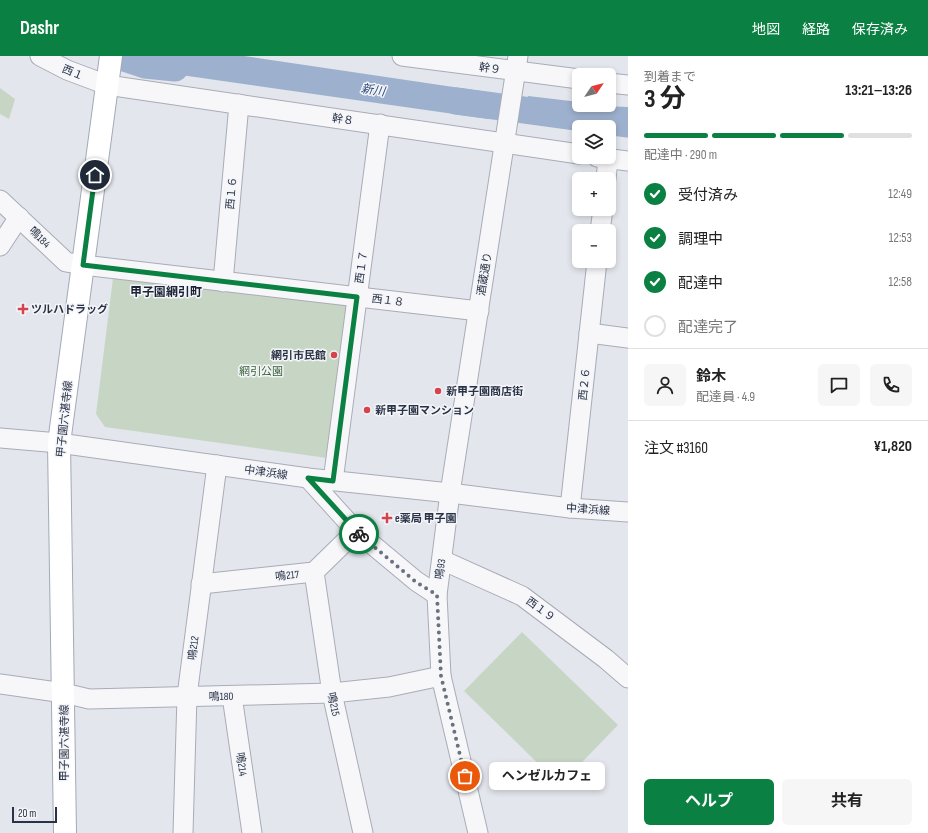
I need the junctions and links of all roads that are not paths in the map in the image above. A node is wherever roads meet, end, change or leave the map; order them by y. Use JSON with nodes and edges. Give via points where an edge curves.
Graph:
{"nodes":[{"id":1,"x":40,"y":56,"type":"edge"},
{"id":2,"x":402,"y":56,"type":"edge"},
{"id":3,"x":108,"y":71,"type":"edge"},
{"id":4,"x":516,"y":72,"type":"edge"},
{"id":5,"x":572,"y":78,"type":"edge"},
{"id":6,"x":616,"y":84,"type":"edge"},
{"id":7,"x":628,"y":85,"type":"edge"},
{"id":8,"x":239,"y":104,"type":"junction"},
{"id":9,"x":380,"y":124,"type":"junction"},
{"id":10,"x":506,"y":136,"type":"junction"},
{"id":11,"x":572,"y":152,"type":"edge"},
{"id":12,"x":616,"y":160,"type":"edge"},
{"id":13,"x":628,"y":161,"type":"edge"},
{"id":14,"x":0,"y":200,"type":"edge"},
{"id":15,"x":19,"y":217,"type":"junction"},
{"id":16,"x":0,"y":246,"type":"edge"},
{"id":17,"x":83,"y":265,"type":"junction"},
{"id":18,"x":596,"y":268,"type":"edge"},
{"id":19,"x":223,"y":282,"type":"junction"},
{"id":20,"x":357,"y":297,"type":"junction"},
{"id":21,"x":479,"y":311,"type":"junction"},
{"id":22,"x":589,"y":333,"type":"junction"},
{"id":23,"x":628,"y":338,"type":"edge"},
{"id":24,"x":0,"y":438,"type":"edge"},
{"id":25,"x":59,"y":443,"type":"junction"},
{"id":26,"x":217,"y":465,"type":"junction"},
{"id":27,"x":308,"y":478,"type":"junction"},
{"id":28,"x":333,"y":481,"type":"junction"},
{"id":29,"x":450,"y":493,"type":"junction"},
{"id":30,"x":570,"y":508,"type":"junction"},
{"id":31,"x":628,"y":512,"type":"edge"},
{"id":32,"x":356,"y":531,"type":"junction"},
{"id":33,"x":442,"y":560,"type":"junction"},
{"id":34,"x":314,"y":572,"type":"junction"},
{"id":35,"x":201,"y":584,"type":"junction"},
{"id":36,"x":437,"y":595,"type":"junction"},
{"id":37,"x":441,"y":676,"type":"junction"},
{"id":38,"x":628,"y":678,"type":"edge"},
{"id":39,"x":0,"y":684,"type":"edge"},
{"id":40,"x":64,"y":693,"type":"junction"},
{"id":41,"x":332,"y":693,"type":"junction"},
{"id":42,"x":187,"y":696,"type":"junction"},
{"id":43,"x":232,"y":696,"type":"junction"},
{"id":44,"x":65,"y":833,"type":"edge"},
{"id":45,"x":184,"y":833,"type":"edge"},
{"id":46,"x":252,"y":833,"type":"edge"},
{"id":47,"x":363,"y":833,"type":"edge"},
{"id":48,"x":478,"y":833,"type":"edge"}],
"edges":[{"from":1,"to":3,"type":"street","name":"西１","via":[[67,70]]},
{"from":2,"to":4,"type":"street","name":"幹９"},
{"from":3,"to":8,"type":"street","name":"幹８"},
{"from":3,"to":17,"type":"main road","name":"甲子園六湛寺線"},
{"from":4,"to":5,"type":"street","name":"幹９"},
{"from":4,"to":10,"type":"street","name":"酒蔵通り"},
{"from":6,"to":7,"type":"street"},
{"from":8,"to":9,"type":"street","name":"幹８"},
{"from":8,"to":19,"type":"street","name":"西１６"},
{"from":9,"to":10,"type":"street","name":"幹８"},
{"from":9,"to":20,"type":"street","name":"西１７"},
{"from":10,"to":11,"type":"street","name":"幹８"},
{"from":10,"to":21,"type":"street","name":"酒蔵通り"},
{"from":12,"to":13,"type":"street"},
{"from":14,"to":15,"type":"street","name":"鳴184"},
{"from":15,"to":16,"type":"street"},
{"from":15,"to":17,"type":"street","name":"鳴184","via":[[66,262]]},
{"from":17,"to":19,"type":"street","name":"西１８"},
{"from":17,"to":25,"type":"main road","name":"甲子園六湛寺線"},
{"from":18,"to":22,"type":"street","name":"西２６"},
{"from":19,"to":20,"type":"street","name":"西１８"},
{"from":20,"to":21,"type":"street","name":"西１８"},
{"from":20,"to":28,"type":"street","name":"西１７"},
{"from":21,"to":29,"type":"street","name":"酒蔵通り"},
{"from":22,"to":23,"type":"street"},
{"from":22,"to":30,"type":"street","name":"西２６"},
{"from":24,"to":25,"type":"street","name":"中津浜線"},
{"from":25,"to":26,"type":"street","name":"中津浜線"},
{"from":25,"to":40,"type":"main road","name":"甲子園六湛寺線"},
{"from":26,"to":27,"type":"street","name":"中津浜線"},
{"from":26,"to":35,"type":"street","name":"鳴212"},
{"from":27,"to":28,"type":"street","name":"中津浜線"},
{"from":27,"to":32,"type":"street"},
{"from":28,"to":29,"type":"street","name":"中津浜線"},
{"from":29,"to":30,"type":"street","name":"中津浜線"},
{"from":29,"to":33,"type":"street","name":"鳴93"},
{"from":30,"to":31,"type":"street","name":"中津浜線"},
{"from":32,"to":34,"type":"street","name":"鳴217"},
{"from":32,"to":36,"type":"street","via":[[416,582]]},
{"from":33,"to":36,"type":"street","name":"鳴93"},
{"from":33,"to":38,"type":"street","name":"西１９","via":[[522,596]]},
{"from":34,"to":35,"type":"street","name":"鳴217"},
{"from":34,"to":41,"type":"street","name":"鳴215"},
{"from":35,"to":42,"type":"street","name":"鳴212"},
{"from":36,"to":37,"type":"street","name":"鳴93"},
{"from":37,"to":41,"type":"street","name":"鳴180"},
{"from":37,"to":48,"type":"street","name":"鳴93"},
{"from":39,"to":40,"type":"street","name":"鳴180"},
{"from":40,"to":42,"type":"street","name":"鳴180","via":[[89,699]]},
{"from":40,"to":44,"type":"main road","name":"甲子園六湛寺線"},
{"from":41,"to":43,"type":"street","name":"鳴180"},
{"from":41,"to":47,"type":"street","name":"鳴215"},
{"from":42,"to":43,"type":"street","name":"鳴180"},
{"from":42,"to":45,"type":"street","name":"鳴212"},
{"from":43,"to":46,"type":"street","name":"鳴214"}]}
